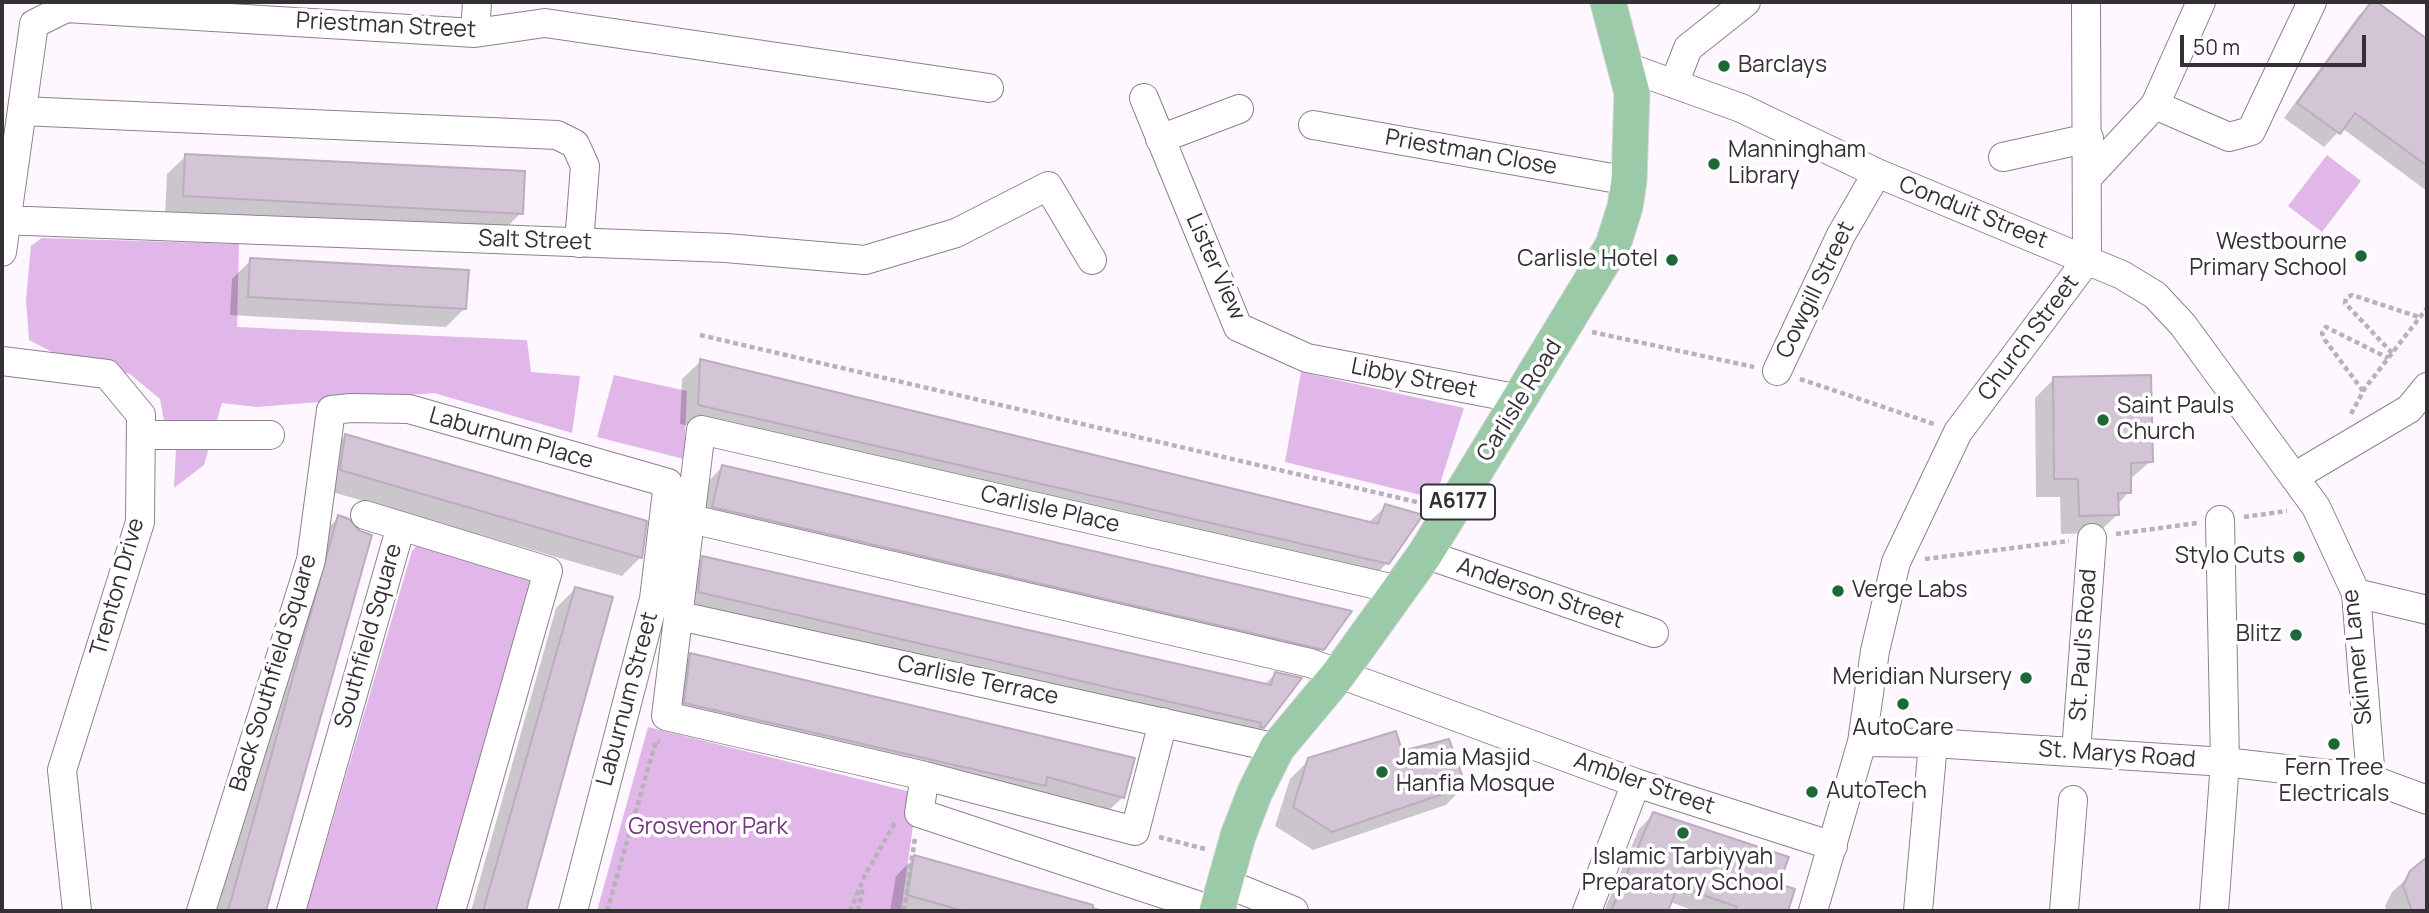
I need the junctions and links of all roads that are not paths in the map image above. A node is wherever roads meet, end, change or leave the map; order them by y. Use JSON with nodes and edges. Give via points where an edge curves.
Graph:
{"nodes":[{"id":1,"x":477,"y":2,"type":"edge"},
{"id":2,"x":1608,"y":2,"type":"edge"},
{"id":3,"x":1746,"y":2,"type":"edge"},
{"id":4,"x":2086,"y":2,"type":"edge"},
{"id":5,"x":2201,"y":2,"type":"edge"},
{"id":6,"x":2312,"y":2,"type":"edge"},
{"id":7,"x":134,"y":7,"type":"edge"},
{"id":8,"x":475,"y":33,"type":"junction"},
{"id":9,"x":1627,"y":67,"type":"junction"},
{"id":10,"x":1674,"y":84,"type":"junction"},
{"id":11,"x":989,"y":88,"type":"dead end"},
{"id":12,"x":1144,"y":98,"type":"dead end"},
{"id":13,"x":2155,"y":105,"type":"junction"},
{"id":14,"x":1239,"y":109,"type":"dead end"},
{"id":15,"x":22,"y":111,"type":"junction"},
{"id":16,"x":1313,"y":125,"type":"dead end"},
{"id":17,"x":2089,"y":138,"type":"junction"},
{"id":18,"x":1160,"y":139,"type":"junction"},
{"id":19,"x":2003,"y":157,"type":"dead end"},
{"id":20,"x":1877,"y":173,"type":"junction"},
{"id":21,"x":2088,"y":177,"type":"junction"},
{"id":22,"x":1629,"y":181,"type":"junction"},
{"id":23,"x":4,"y":220,"type":"edge"},
{"id":24,"x":579,"y":243,"type":"junction"},
{"id":25,"x":2,"y":252,"type":"edge"},
{"id":26,"x":1091,"y":260,"type":"dead end"},
{"id":27,"x":2087,"y":260,"type":"junction"},
{"id":28,"x":1307,"y":358,"type":"joint"},
{"id":29,"x":2,"y":361,"type":"edge"},
{"id":30,"x":1777,"y":371,"type":"dead end"},
{"id":31,"x":2427,"y":387,"type":"edge"},
{"id":32,"x":1520,"y":399,"type":"junction"},
{"id":33,"x":351,"y":408,"type":"joint"},
{"id":34,"x":141,"y":435,"type":"junction"},
{"id":35,"x":270,"y":435,"type":"dead end"},
{"id":36,"x":2294,"y":477,"type":"junction"},
{"id":37,"x":668,"y":483,"type":"joint"},
{"id":38,"x":365,"y":515,"type":"dead end"},
{"id":39,"x":691,"y":519,"type":"junction"},
{"id":40,"x":2220,"y":520,"type":"dead end"},
{"id":41,"x":401,"y":526,"type":"junction"},
{"id":42,"x":2092,"y":538,"type":"road end"},
{"id":43,"x":1425,"y":554,"type":"junction"},
{"id":44,"x":1399,"y":590,"type":"junction"},
{"id":45,"x":2356,"y":593,"type":"junction"},
{"id":46,"x":2427,"y":610,"type":"edge"},
{"id":47,"x":680,"y":616,"type":"junction"},
{"id":48,"x":1654,"y":633,"type":"dead end"},
{"id":49,"x":1338,"y":675,"type":"junction"},
{"id":50,"x":1163,"y":722,"type":"junction"},
{"id":51,"x":1862,"y":742,"type":"junction"},
{"id":52,"x":1933,"y":743,"type":"junction"},
{"id":53,"x":1277,"y":748,"type":"junction"},
{"id":54,"x":2076,"y":752,"type":"junction"},
{"id":55,"x":2225,"y":762,"type":"junction"},
{"id":56,"x":925,"y":776,"type":"junction"},
{"id":57,"x":2371,"y":779,"type":"junction"},
{"id":58,"x":1636,"y":783,"type":"junction"},
{"id":59,"x":2073,"y":800,"type":"dead end"},
{"id":60,"x":2427,"y":800,"type":"edge"},
{"id":61,"x":1833,"y":846,"type":"junction"},
{"id":62,"x":1222,"y":890,"type":"edge"},
{"id":63,"x":77,"y":911,"type":"edge"},
{"id":64,"x":201,"y":911,"type":"edge"},
{"id":65,"x":291,"y":911,"type":"edge"},
{"id":66,"x":451,"y":911,"type":"edge"},
{"id":67,"x":573,"y":911,"type":"edge"},
{"id":68,"x":1294,"y":911,"type":"edge"},
{"id":69,"x":1587,"y":911,"type":"edge"},
{"id":70,"x":1813,"y":911,"type":"edge"},
{"id":71,"x":1918,"y":911,"type":"edge"},
{"id":72,"x":2064,"y":911,"type":"edge"},
{"id":73,"x":2214,"y":911,"type":"edge"}],
"edges":[{"from":1,"to":8,"type":"street"},
{"from":2,"to":9,"type":"main road","name":"Carlisle Road","number":"A6177"},
{"from":3,"to":10,"type":"street","via":[[1688,48]]},
{"from":4,"to":17,"type":"street","name":"Church Street"},
{"from":5,"to":13,"type":"street"},
{"from":6,"to":13,"type":"street","via":[[2251,131],[2230,137]]},
{"from":7,"to":8,"type":"street","name":"Priestman Street"},
{"from":7,"to":15,"type":"street","name":"Priestman Street","via":[[66,8],[34,24]]},
{"from":8,"to":11,"type":"street","name":"Priestman Street","via":[[545,23]]},
{"from":9,"to":10,"type":"street","name":"Conduit Street"},
{"from":9,"to":22,"type":"main road","name":"Carlisle Road","number":"A6177","via":[[1632,129]]},
{"from":10,"to":20,"type":"street","name":"Conduit Street","via":[[1741,108]]},
{"from":12,"to":18,"type":"street","name":"Lister View"},
{"from":13,"to":21,"type":"street"},
{"from":14,"to":18,"type":"street"},
{"from":15,"to":23,"type":"street"},
{"from":15,"to":24,"type":"street","via":[[557,135],[575,144],[585,166]]},
{"from":16,"to":22,"type":"street","name":"Priestman Close"},
{"from":17,"to":19,"type":"street"},
{"from":17,"to":21,"type":"street","name":"Church Street"},
{"from":18,"to":28,"type":"street","name":"Lister View","via":[[1238,327]]},
{"from":20,"to":27,"type":"street","name":"Conduit Street"},
{"from":20,"to":30,"type":"street","name":"Cowgill Street","via":[[1841,235]]},
{"from":21,"to":27,"type":"street","name":"Church Street"},
{"from":22,"to":32,"type":"main road","name":"Carlisle Road","number":"A6177","via":[[1613,245]]},
{"from":23,"to":24,"type":"street","name":"Salt Street"},
{"from":23,"to":25,"type":"street"},
{"from":24,"to":26,"type":"street","name":"Salt Street","via":[[726,248],[865,260],[956,233],[1048,187]]},
{"from":27,"to":36,"type":"street","name":"Skinner Lane","via":[[2155,295]]},
{"from":27,"to":51,"type":"street","name":"Church Street","via":[[1958,432],[1896,562]]},
{"from":28,"to":32,"type":"street","name":"Libby Street"},
{"from":29,"to":34,"type":"street","name":"Trenton Drive","via":[[107,374],[141,415]]},
{"from":31,"to":36,"type":"street","via":[[2409,409]]},
{"from":32,"to":43,"type":"main road","name":"Carlisle Road","number":"A6177"},
{"from":33,"to":37,"type":"street","name":"Laburnum Place","via":[[410,409]]},
{"from":33,"to":64,"type":"street","name":"Back Southfield Square","via":[[331,410],[312,560]]},
{"from":34,"to":35,"type":"street"},
{"from":34,"to":63,"type":"street","name":"Trenton Drive","via":[[140,522],[62,770]]},
{"from":36,"to":45,"type":"street","name":"Skinner Lane","via":[[2316,507]]},
{"from":37,"to":67,"type":"street","name":"Laburnum Street","via":[[654,599]]},
{"from":38,"to":41,"type":"street"},
{"from":39,"to":44,"type":"street","name":"Carlisle Place","via":[[701,430]]},
{"from":39,"to":47,"type":"street"},
{"from":39,"to":49,"type":"street","name":"Ambler Street","via":[[1310,663]]},
{"from":40,"to":55,"type":"street"},
{"from":41,"to":65,"type":"street","name":"Southfield Square"},
{"from":41,"to":66,"type":"street","name":"Southfield Square","via":[[548,571]]},
{"from":42,"to":54,"type":"street","name":"St. Paul's Road"},
{"from":43,"to":44,"type":"main road","name":"Carlisle Road","number":"A6177"},
{"from":43,"to":48,"type":"street","name":"Anderson Street"},
{"from":44,"to":49,"type":"main road","name":"Carlisle Road","number":"A6177"},
{"from":45,"to":46,"type":"street"},
{"from":45,"to":57,"type":"street","name":"Skinner Lane"},
{"from":47,"to":50,"type":"street","name":"Carlisle Terrace"},
{"from":47,"to":56,"type":"street","via":[[666,716]]},
{"from":49,"to":53,"type":"main road","name":"Carlisle Road","number":"A6177"},
{"from":49,"to":58,"type":"street","name":"Ambler Street"},
{"from":50,"to":53,"type":"street","name":"Carlisle Terrace"},
{"from":50,"to":56,"type":"street","via":[[1135,831]]},
{"from":51,"to":52,"type":"street","name":"St. Marys Road"},
{"from":51,"to":61,"type":"street"},
{"from":52,"to":54,"type":"street","name":"St. Marys Road"},
{"from":52,"to":71,"type":"street"},
{"from":53,"to":62,"type":"main road","name":"Carlisle Road","number":"A6177","via":[[1255,792]]},
{"from":54,"to":55,"type":"street","name":"St. Marys Road"},
{"from":55,"to":57,"type":"street","name":"St. Marys Road"},
{"from":55,"to":73,"type":"street"},
{"from":56,"to":62,"type":"street","via":[[909,815]]},
{"from":57,"to":60,"type":"street","name":"St. Marys Road"},
{"from":58,"to":61,"type":"street","name":"Ambler Street"},
{"from":58,"to":69,"type":"street"},
{"from":59,"to":72,"type":"street"},
{"from":61,"to":70,"type":"street"},
{"from":62,"to":68,"type":"street"}]}
